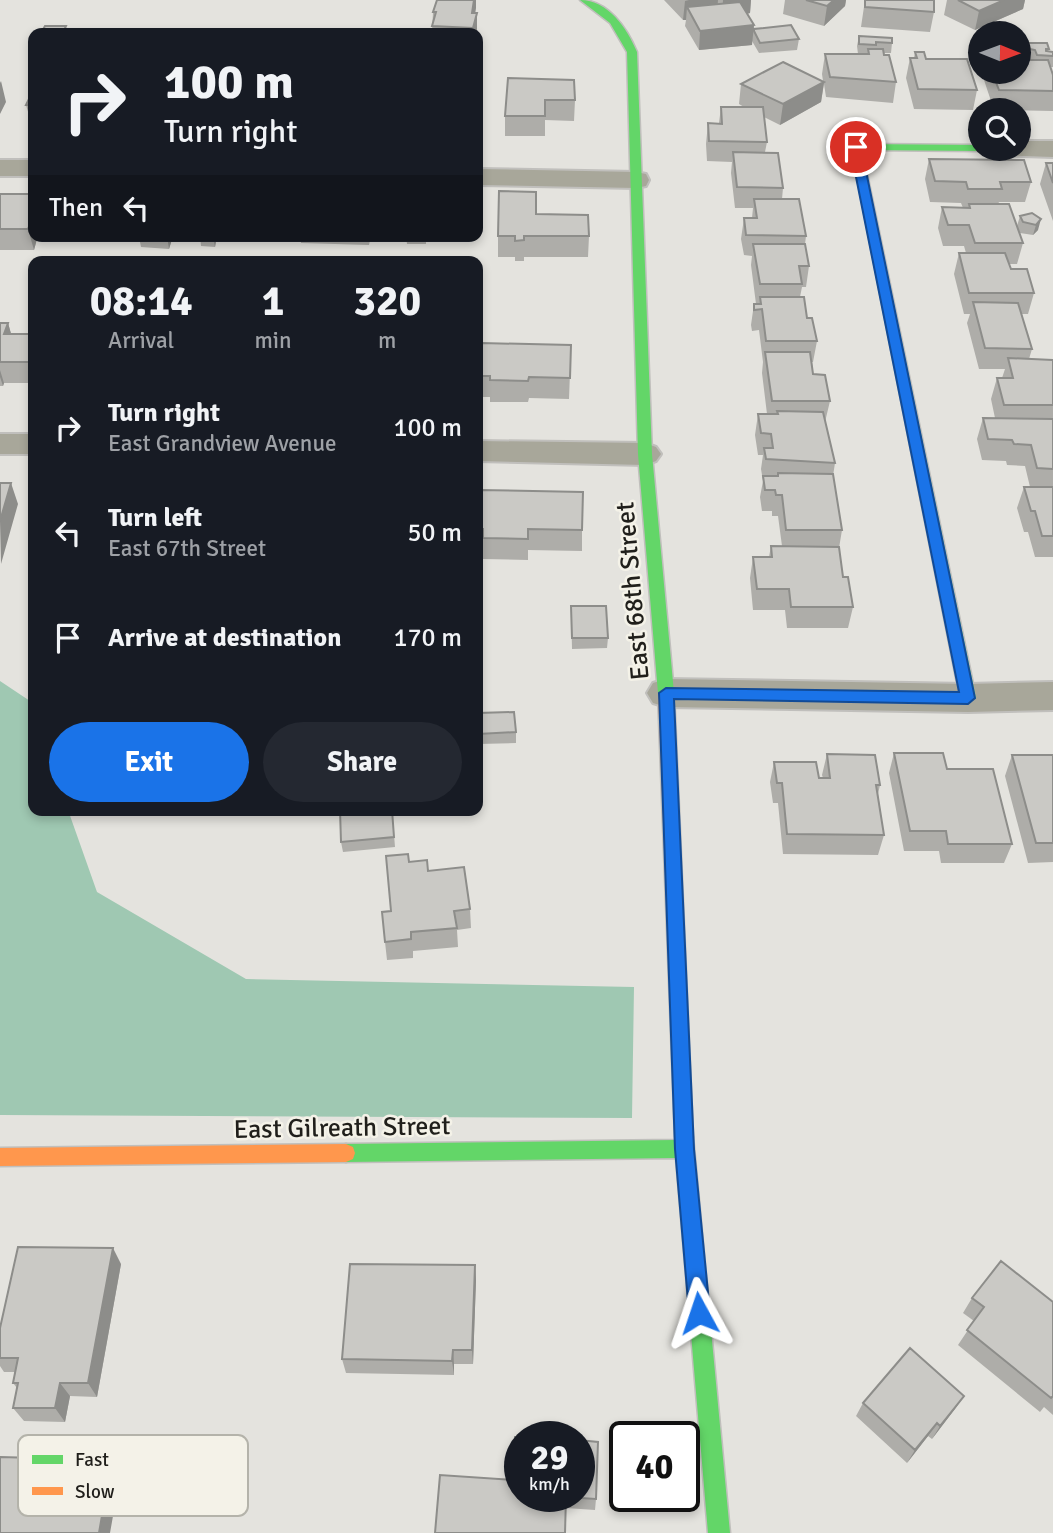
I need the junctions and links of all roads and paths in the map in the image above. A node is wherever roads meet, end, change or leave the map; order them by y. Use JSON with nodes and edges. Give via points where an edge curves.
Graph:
{"nodes":[{"id":1,"x":585,"y":0,"type":"edge"},
{"id":2,"x":968,"y":148,"type":"edge"},
{"id":3,"x":1031,"y":149,"type":"edge"},
{"id":4,"x":1053,"y":149,"type":"edge"},
{"id":5,"x":0,"y":168,"type":"edge"},
{"id":6,"x":28,"y":168,"type":"edge"},
{"id":7,"x":483,"y":177,"type":"edge"},
{"id":8,"x":636,"y":180,"type":"junction"},
{"id":9,"x":0,"y":444,"type":"edge"},
{"id":10,"x":28,"y":444,"type":"edge"},
{"id":11,"x":483,"y":451,"type":"edge"},
{"id":12,"x":645,"y":454,"type":"junction"},
{"id":13,"x":666,"y":693,"type":"junction"},
{"id":14,"x":1053,"y":696,"type":"edge"},
{"id":15,"x":968,"y":698,"type":"junction"},
{"id":16,"x":685,"y":1149,"type":"junction"},
{"id":17,"x":0,"y":1157,"type":"edge"},
{"id":18,"x":719,"y":1533,"type":"edge"}],
"edges":[{"from":1,"to":8,"type":"street","name":"East 68th Street","via":[[626,31],[632,52]]},
{"from":2,"to":15,"type":"street","via":[[856,147]]},
{"from":3,"to":4,"type":"street"},
{"from":5,"to":6,"type":"street"},
{"from":7,"to":8,"type":"street"},
{"from":8,"to":12,"type":"street","name":"East 68th Street"},
{"from":9,"to":10,"type":"street"},
{"from":11,"to":12,"type":"street"},
{"from":12,"to":13,"type":"street","name":"East 68th Street"},
{"from":13,"to":15,"type":"street"},
{"from":13,"to":16,"type":"street","name":"East 68th Street"},
{"from":14,"to":15,"type":"street"},
{"from":16,"to":17,"type":"street","name":"East Gilreath Street"},
{"from":16,"to":18,"type":"street","name":"East 68th Street"}]}
